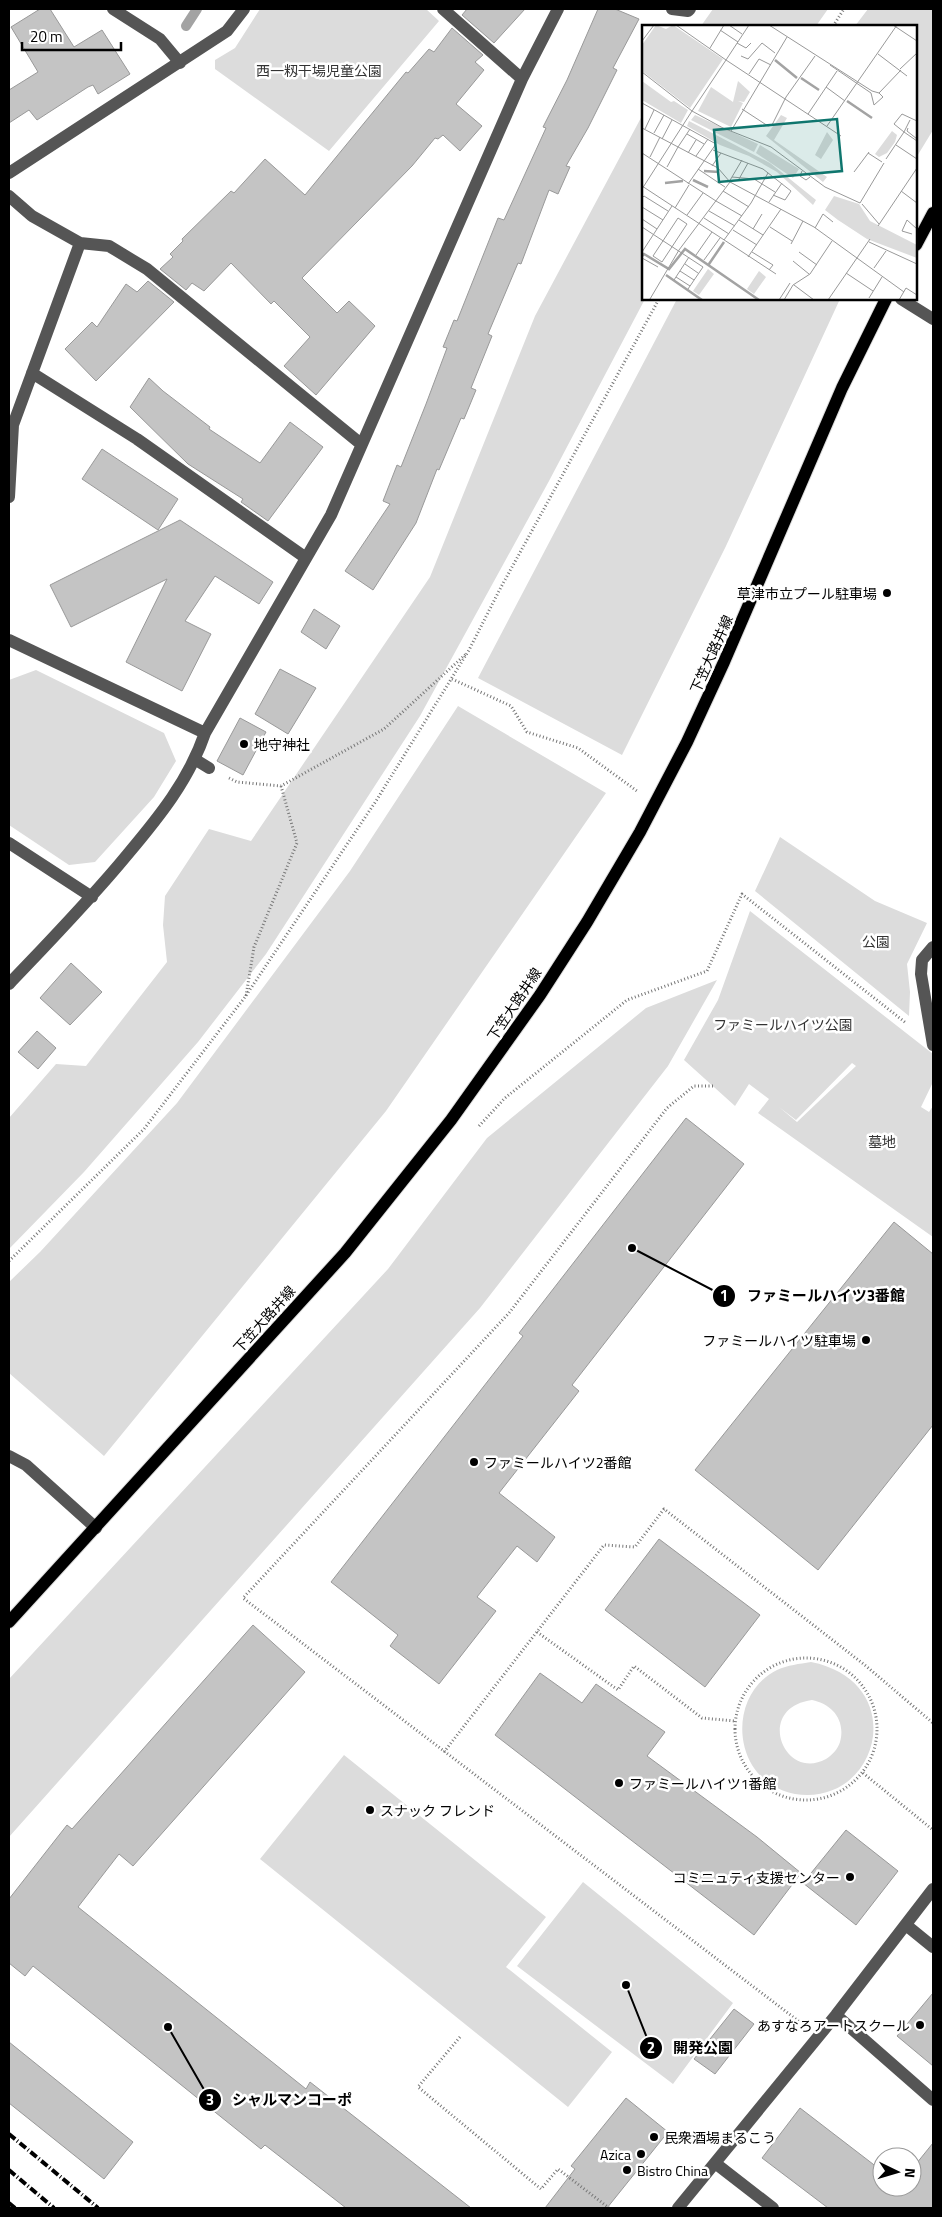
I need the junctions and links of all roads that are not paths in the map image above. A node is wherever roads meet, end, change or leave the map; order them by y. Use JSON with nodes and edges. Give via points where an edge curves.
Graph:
{"nodes":[{"id":1,"x":113,"y":9,"type":"edge"},
{"id":2,"x":244,"y":9,"type":"edge"},
{"id":3,"x":442,"y":9,"type":"edge"},
{"id":4,"x":558,"y":9,"type":"edge"},
{"id":5,"x":672,"y":9,"type":"edge"},
{"id":6,"x":690,"y":9,"type":"edge"},
{"id":7,"x":180,"y":63,"type":"junction"},
{"id":8,"x":522,"y":79,"type":"junction"},
{"id":9,"x":9,"y":173,"type":"edge"},
{"id":10,"x":9,"y":196,"type":"edge"},
{"id":11,"x":933,"y":213,"type":"edge"},
{"id":12,"x":917,"y":242,"type":"edge"},
{"id":13,"x":80,"y":244,"type":"junction"},
{"id":14,"x":886,"y":300,"type":"edge"},
{"id":15,"x":903,"y":300,"type":"edge"},
{"id":16,"x":933,"y":319,"type":"edge"},
{"id":17,"x":32,"y":373,"type":"junction"},
{"id":18,"x":361,"y":444,"type":"junction"},
{"id":19,"x":9,"y":497,"type":"edge"},
{"id":20,"x":306,"y":558,"type":"junction"},
{"id":21,"x":9,"y":640,"type":"edge"},
{"id":22,"x":205,"y":733,"type":"junction"},
{"id":23,"x":196,"y":760,"type":"junction"},
{"id":24,"x":209,"y":768,"type":"road end"},
{"id":25,"x":9,"y":843,"type":"edge"},
{"id":26,"x":92,"y":897,"type":"junction"},
{"id":27,"x":933,"y":947,"type":"edge"},
{"id":28,"x":9,"y":984,"type":"edge"},
{"id":29,"x":932,"y":1044,"type":"edge"},
{"id":30,"x":9,"y":1456,"type":"edge"},
{"id":31,"x":96,"y":1528,"type":"junction"},
{"id":32,"x":9,"y":1622,"type":"edge"},
{"id":33,"x":933,"y":1890,"type":"edge"},
{"id":34,"x":906,"y":1924,"type":"junction"},
{"id":35,"x":933,"y":1947,"type":"edge"},
{"id":36,"x":836,"y":2015,"type":"junction"},
{"id":37,"x":933,"y":2100,"type":"edge"},
{"id":38,"x":715,"y":2163,"type":"junction"},
{"id":39,"x":678,"y":2208,"type":"edge"},
{"id":40,"x":773,"y":2208,"type":"edge"}],
"edges":[{"from":1,"to":7,"type":"street","via":[[160,39]]},
{"from":2,"to":7,"type":"street","via":[[227,31]]},
{"from":3,"to":8,"type":"street"},
{"from":4,"to":8,"type":"street"},
{"from":5,"to":6,"type":"street"},
{"from":7,"to":9,"type":"street"},
{"from":8,"to":18,"type":"street"},
{"from":10,"to":13,"type":"street","via":[[32,216]]},
{"from":11,"to":12,"type":"main road"},
{"from":13,"to":17,"type":"street"},
{"from":13,"to":18,"type":"street","via":[[109,246],[147,269]]},
{"from":14,"to":31,"type":"main road","name":"下笠大路井線","via":[[842,388],[687,742],[582,930],[451,1120],[345,1253]]},
{"from":15,"to":16,"type":"street"},
{"from":17,"to":19,"type":"street","via":[[13,425]]},
{"from":17,"to":20,"type":"street","via":[[137,438]]},
{"from":18,"to":20,"type":"street","via":[[331,516]]},
{"from":20,"to":22,"type":"street"},
{"from":21,"to":22,"type":"street"},
{"from":22,"to":23,"type":"street"},
{"from":23,"to":24,"type":"street"},
{"from":23,"to":26,"type":"street","via":[[165,809]]},
{"from":25,"to":26,"type":"street"},
{"from":26,"to":28,"type":"street"},
{"from":27,"to":29,"type":"street","via":[[922,960],[921,974]]},
{"from":30,"to":31,"type":"street","via":[[26,1465]]},
{"from":31,"to":32,"type":"main road","name":"下笠大路井線"},
{"from":33,"to":34,"type":"street"},
{"from":34,"to":35,"type":"street"},
{"from":34,"to":36,"type":"street"},
{"from":36,"to":37,"type":"street"},
{"from":36,"to":38,"type":"street"},
{"from":38,"to":39,"type":"street"},
{"from":38,"to":40,"type":"street"}]}
